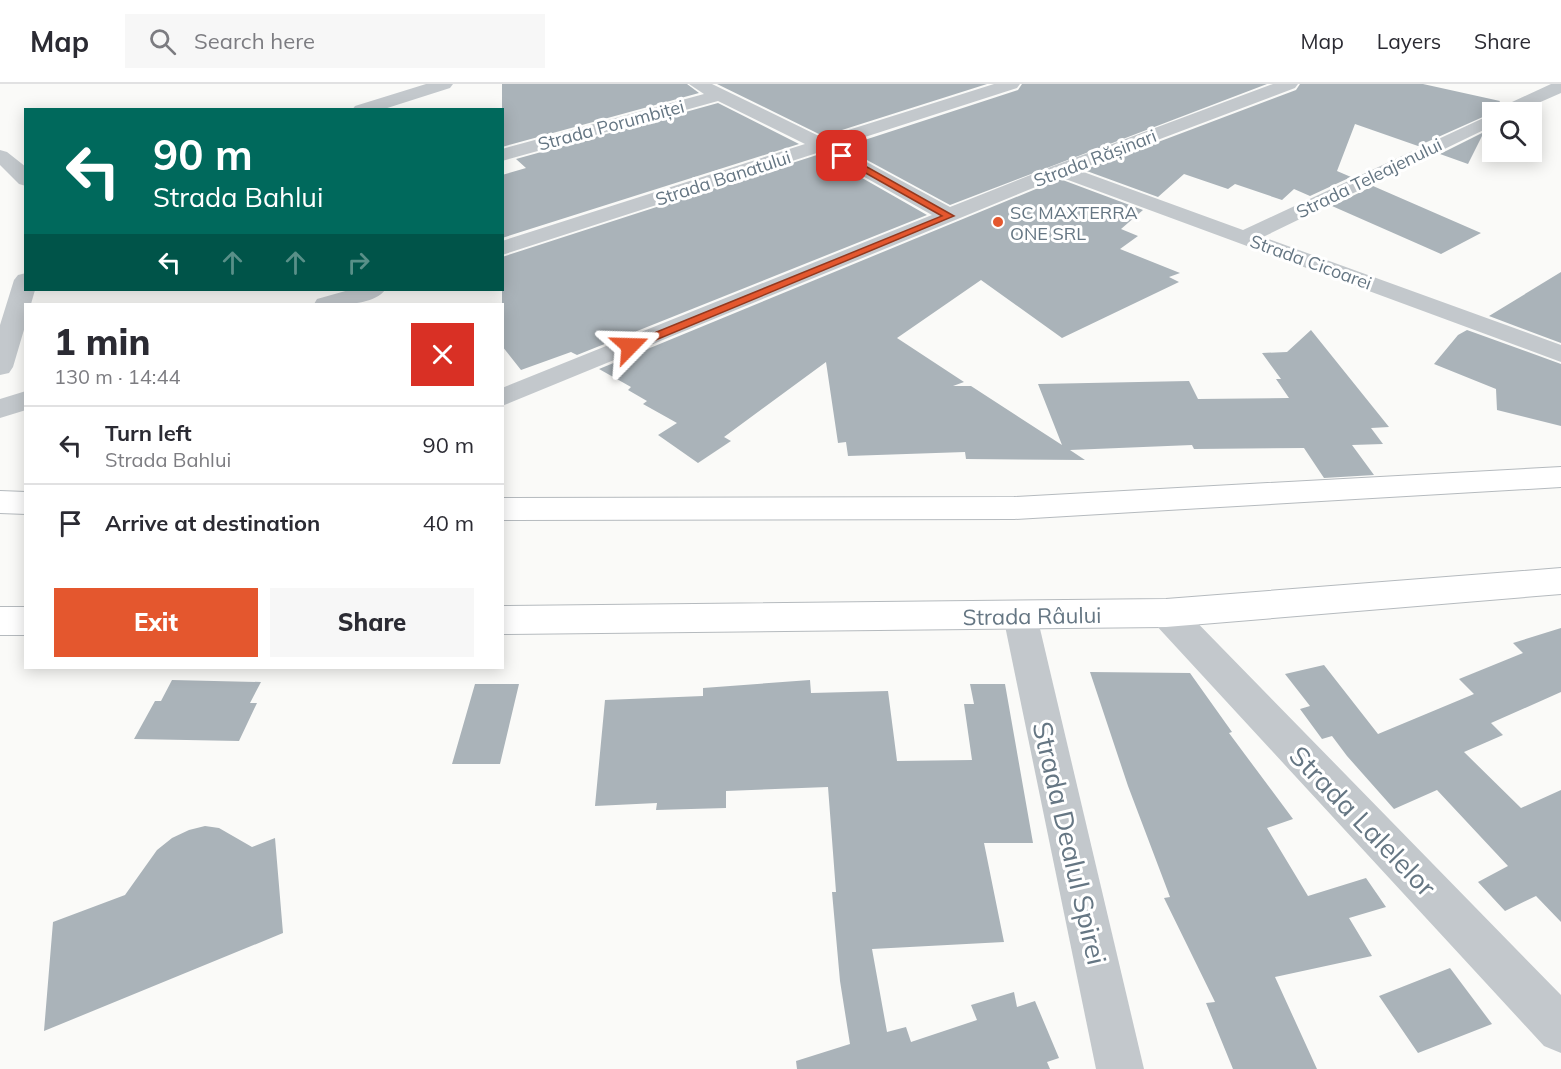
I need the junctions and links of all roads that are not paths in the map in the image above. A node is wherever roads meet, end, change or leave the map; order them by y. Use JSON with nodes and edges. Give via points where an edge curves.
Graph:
{"nodes":[{"id":1,"x":444,"y":84,"type":"edge"},
{"id":2,"x":698,"y":84,"type":"edge"},
{"id":3,"x":1011,"y":84,"type":"edge"},
{"id":4,"x":1289,"y":84,"type":"edge"},
{"id":5,"x":1561,"y":86,"type":"edge"},
{"id":6,"x":719,"y":95,"type":"junction"},
{"id":7,"x":1527,"y":102,"type":"edge"},
{"id":8,"x":367,"y":108,"type":"edge"},
{"id":9,"x":1482,"y":124,"type":"edge"},
{"id":10,"x":824,"y":146,"type":"junction"},
{"id":11,"x":504,"y":154,"type":"edge"},
{"id":12,"x":0,"y":156,"type":"edge"},
{"id":13,"x":1060,"y":170,"type":"junction"},
{"id":14,"x":14,"y":174,"type":"edge"},
{"id":15,"x":950,"y":216,"type":"junction"},
{"id":16,"x":1246,"y":237,"type":"junction"},
{"id":17,"x":504,"y":247,"type":"edge"},
{"id":18,"x":24,"y":287,"type":"edge"},
{"id":19,"x":371,"y":291,"type":"edge"},
{"id":20,"x":329,"y":303,"type":"edge"},
{"id":21,"x":1561,"y":354,"type":"edge"},
{"id":22,"x":0,"y":367,"type":"edge"},
{"id":23,"x":504,"y":397,"type":"edge"},
{"id":24,"x":24,"y":401,"type":"edge"},
{"id":25,"x":0,"y":408,"type":"edge"},
{"id":26,"x":1561,"y":477,"type":"edge"},
{"id":27,"x":0,"y":502,"type":"edge"},
{"id":28,"x":24,"y":503,"type":"edge"},
{"id":29,"x":504,"y":509,"type":"edge"},
{"id":30,"x":1561,"y":581,"type":"edge"},
{"id":31,"x":1166,"y":614,"type":"junction"},
{"id":32,"x":1020,"y":616,"type":"junction"},
{"id":33,"x":504,"y":620,"type":"edge"},
{"id":34,"x":0,"y":621,"type":"edge"},
{"id":35,"x":24,"y":621,"type":"edge"},
{"id":36,"x":1561,"y":1029,"type":"edge"},
{"id":37,"x":1120,"y":1069,"type":"edge"}],
"edges":[{"from":1,"to":8,"type":"street"},
{"from":2,"to":6,"type":"street"},
{"from":3,"to":10,"type":"street","name":"Strada Banatului"},
{"from":4,"to":13,"type":"street","name":"Strada Rășinari"},
{"from":5,"to":7,"type":"street"},
{"from":6,"to":10,"type":"street"},
{"from":6,"to":11,"type":"street","name":"Strada Porumbiței"},
{"from":9,"to":16,"type":"street","name":"Strada Teleajenului"},
{"from":10,"to":15,"type":"street"},
{"from":10,"to":17,"type":"street","name":"Strada Banatului"},
{"from":12,"to":14,"type":"street"},
{"from":13,"to":15,"type":"street","name":"Strada Rășinari"},
{"from":13,"to":16,"type":"street","name":"Strada Cicoarei"},
{"from":15,"to":23,"type":"street","name":"Strada Rășinari"},
{"from":16,"to":21,"type":"street","name":"Strada Cicoarei"},
{"from":18,"to":22,"type":"street"},
{"from":19,"to":20,"type":"street"},
{"from":24,"to":25,"type":"street"},
{"from":26,"to":29,"type":"main road","via":[[1014,508]]},
{"from":27,"to":28,"type":"main road"},
{"from":30,"to":31,"type":"main road","name":"Strada Râului"},
{"from":31,"to":32,"type":"main road","name":"Strada Râului"},
{"from":31,"to":36,"type":"street","name":"Strada Lalelelor"},
{"from":32,"to":33,"type":"main road","name":"Strada Râului"},
{"from":32,"to":37,"type":"street","name":"Strada Dealul Spirei"},
{"from":34,"to":35,"type":"main road"}]}
